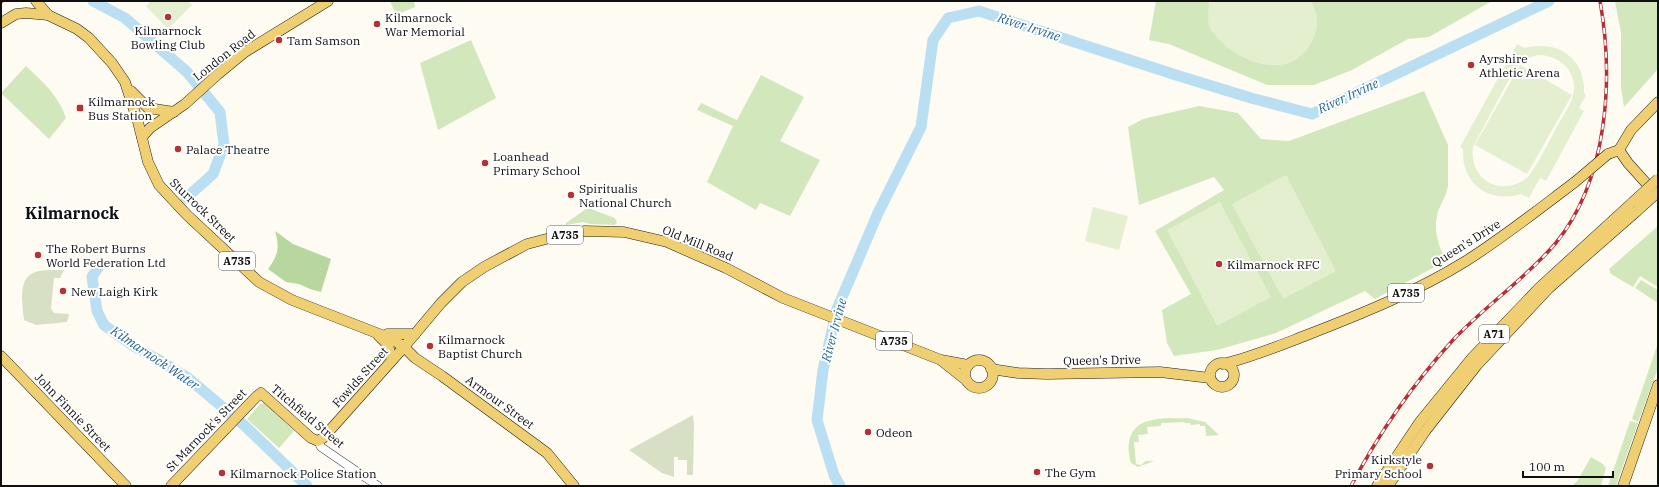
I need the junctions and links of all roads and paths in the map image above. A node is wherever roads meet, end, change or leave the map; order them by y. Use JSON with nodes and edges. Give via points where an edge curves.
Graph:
{"nodes":[{"id":1,"x":36,"y":1,"type":"edge"},
{"id":2,"x":328,"y":1,"type":"edge"},
{"id":3,"x":48,"y":15,"type":"junction"},
{"id":4,"x":1,"y":23,"type":"edge"},
{"id":5,"x":125,"y":82,"type":"junction"},
{"id":6,"x":1658,"y":102,"type":"edge"},
{"id":7,"x":174,"y":112,"type":"junction"},
{"id":8,"x":142,"y":137,"type":"junction"},
{"id":9,"x":1619,"y":150,"type":"junction"},
{"id":10,"x":1658,"y":179,"type":"edge"},
{"id":11,"x":1658,"y":192,"type":"edge"},
{"id":12,"x":1658,"y":196,"type":"edge"},
{"id":13,"x":1635,"y":206,"type":"junction"},
{"id":14,"x":377,"y":333,"type":"junction"},
{"id":15,"x":415,"y":334,"type":"junction"},
{"id":16,"x":404,"y":347,"type":"junction"},
{"id":17,"x":1253,"y":354,"type":"junction"},
{"id":18,"x":1,"y":356,"type":"edge"},
{"id":19,"x":392,"y":360,"type":"junction"},
{"id":20,"x":941,"y":360,"type":"junction"},
{"id":21,"x":1223,"y":364,"type":"junction"},
{"id":22,"x":968,"y":365,"type":"junction"},
{"id":23,"x":1213,"y":368,"type":"junction"},
{"id":24,"x":991,"y":369,"type":"junction"},
{"id":25,"x":1018,"y":373,"type":"junction"},
{"id":26,"x":1185,"y":375,"type":"junction"},
{"id":27,"x":1234,"y":376,"type":"junction"},
{"id":28,"x":1210,"y":378,"type":"junction"},
{"id":29,"x":966,"y":380,"type":"junction"},
{"id":30,"x":989,"y":383,"type":"junction"},
{"id":31,"x":1658,"y":385,"type":"edge"},
{"id":32,"x":261,"y":393,"type":"joint"},
{"id":33,"x":318,"y":441,"type":"junction"},
{"id":34,"x":126,"y":486,"type":"edge"},
{"id":35,"x":171,"y":486,"type":"edge"},
{"id":36,"x":378,"y":486,"type":"edge"},
{"id":37,"x":574,"y":486,"type":"edge"},
{"id":38,"x":1377,"y":486,"type":"edge"},
{"id":39,"x":1388,"y":486,"type":"edge"},
{"id":40,"x":1623,"y":486,"type":"edge"}],
"edges":[{"from":1,"to":3,"type":"main road","number":"A735"},
{"from":2,"to":7,"type":"main road","name":"London Road","via":[[253,46]]},
{"from":3,"to":4,"type":"main road","number":"A735","via":[[16,14]]},
{"from":3,"to":5,"type":"main road","number":"A735","via":[[89,38]]},
{"from":5,"to":7,"type":"main road","via":[[134,96],[148,108]]},
{"from":5,"to":8,"type":"main road","number":"A735"},
{"from":6,"to":9,"type":"main road","via":[[1631,130]]},
{"from":7,"to":8,"type":"main road","name":"London Road","via":[[150,128]]},
{"from":8,"to":14,"type":"main road","name":"Sturrock Street","number":"A735","via":[[148,162],[159,185],[187,215],[260,282],[292,300]]},
{"from":9,"to":12,"type":"main road"},
{"from":9,"to":17,"type":"main road","name":"Queen's Drive","number":"A735","bridge":true,"via":[[1608,154],[1575,182],[1466,261],[1352,318]]},
{"from":10,"to":13,"type":"main road","number":"A71","bridge":true},
{"from":11,"to":13,"type":"main road","number":"A71","bridge":true},
{"from":13,"to":38,"type":"main road","number":"A71","via":[[1539,288],[1472,358],[1419,423]]},
{"from":13,"to":39,"type":"main road","number":"A71","via":[[1549,288],[1477,365],[1426,430]]},
{"from":14,"to":15,"type":"main road","name":"Sturrock Street","number":"A735"},
{"from":14,"to":16,"type":"main road","name":"Sturrock Street","number":"A735"},
{"from":14,"to":19,"type":"main road","via":[[388,345]]},
{"from":15,"to":16,"type":"main road","name":"Old Mill Road","number":"A735"},
{"from":15,"to":20,"type":"main road","name":"Old Mill Road","number":"A735","via":[[462,282],[527,244],[584,231],[624,232],[667,242],[726,268],[783,298]]},
{"from":16,"to":19,"type":"main road","name":"Fowlds Street","number":"A735"},
{"from":16,"to":37,"type":"main road","name":"Armour Street","via":[[415,358],[547,453]]},
{"from":17,"to":21,"type":"main road","name":"Queen's Drive","number":"A735"},
{"from":17,"to":27,"type":"main road","name":"Queen's Drive","number":"A735"},
{"from":18,"to":34,"type":"main road","name":"John Finnie Street"},
{"from":19,"to":33,"type":"main road","name":"Fowlds Street","number":"A735"},
{"from":20,"to":22,"type":"main road","number":"A735"},
{"from":20,"to":29,"type":"main road","number":"A735"},
{"from":21,"to":23,"type":"main road","number":"A735"},
{"from":21,"to":27,"type":"main road","via":[[1230,367]]},
{"from":22,"to":24,"type":"main road","number":"A735","via":[[982,361]]},
{"from":22,"to":29,"type":"main road","via":[[965,372]]},
{"from":23,"to":26,"type":"main road","name":"Queen's Drive","number":"A735"},
{"from":23,"to":28,"type":"main road"},
{"from":24,"to":25,"type":"main road","name":"Queen's Drive","number":"A735"},
{"from":24,"to":30,"type":"main road"},
{"from":25,"to":26,"type":"main road","name":"Queen's Drive","number":"A735","via":[[1160,372]]},
{"from":25,"to":30,"type":"main road","name":"Queen's Drive","number":"A735"},
{"from":26,"to":28,"type":"main road","name":"Queen's Drive","number":"A735"},
{"from":27,"to":28,"type":"main road","number":"A735","via":[[1230,384],[1224,387],[1214,384]]},
{"from":29,"to":30,"type":"main road","number":"A735","via":[[974,388],[984,387]]},
{"from":31,"to":40,"type":"main road"},
{"from":32,"to":33,"type":"main road","name":"Titchfield Street","via":[[311,438]]},
{"from":32,"to":35,"type":"main road","name":"St Marnock's Street"},
{"from":33,"to":36,"type":"street","name":"Titchfield Street","via":[[321,447]]}]}
